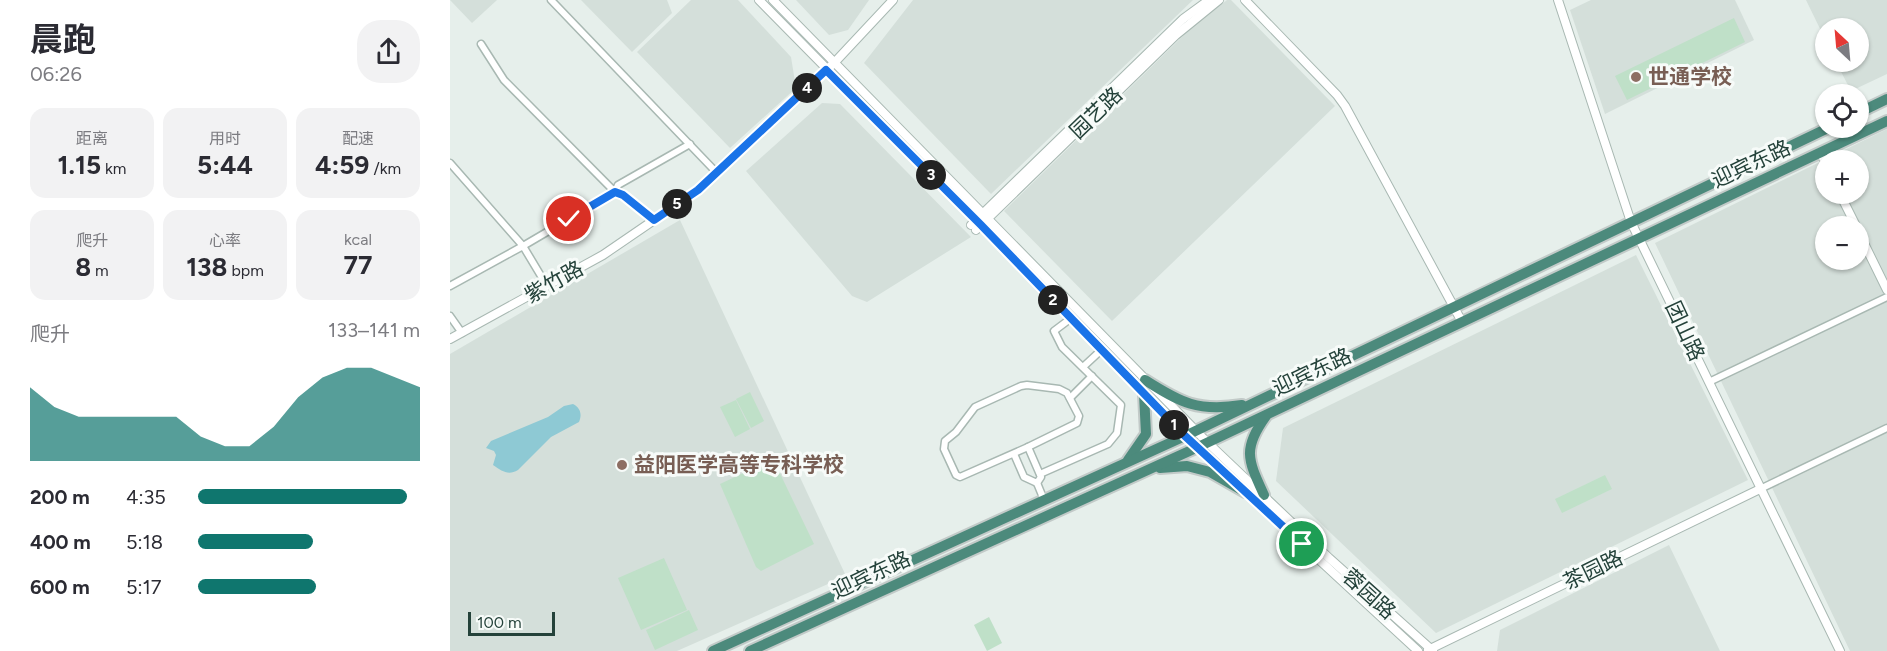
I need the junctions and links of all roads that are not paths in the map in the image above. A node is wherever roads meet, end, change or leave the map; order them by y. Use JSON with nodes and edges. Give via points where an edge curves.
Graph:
{"nodes":[{"id":1,"x":551,"y":0,"type":"edge"},
{"id":2,"x":759,"y":0,"type":"edge"},
{"id":3,"x":773,"y":0,"type":"edge"},
{"id":4,"x":893,"y":0,"type":"edge"},
{"id":5,"x":1209,"y":0,"type":"edge"},
{"id":6,"x":1219,"y":0,"type":"edge"},
{"id":7,"x":1245,"y":0,"type":"edge"},
{"id":8,"x":1558,"y":0,"type":"edge"},
{"id":9,"x":481,"y":44,"type":"dead end"},
{"id":10,"x":835,"y":62,"type":"junction"},
{"id":11,"x":826,"y":70,"type":"junction"},
{"id":12,"x":1887,"y":99,"type":"edge"},
{"id":13,"x":1869,"y":108,"type":"edge"},
{"id":14,"x":1887,"y":121,"type":"edge"},
{"id":15,"x":1815,"y":134,"type":"edge"},
{"id":16,"x":690,"y":144,"type":"junction"},
{"id":17,"x":1824,"y":150,"type":"edge"},
{"id":18,"x":1815,"y":154,"type":"edge"},
{"id":19,"x":450,"y":163,"type":"edge"},
{"id":20,"x":717,"y":172,"type":"junction"},
{"id":21,"x":615,"y":192,"type":"junction"},
{"id":22,"x":654,"y":220,"type":"junction"},
{"id":23,"x":979,"y":222,"type":"junction"},
{"id":24,"x":1631,"y":222,"type":"junction"},
{"id":25,"x":1640,"y":238,"type":"junction"},
{"id":26,"x":523,"y":246,"type":"junction"},
{"id":27,"x":1869,"y":253,"type":"edge"},
{"id":28,"x":540,"y":276,"type":"dead end"},
{"id":29,"x":450,"y":286,"type":"edge"},
{"id":30,"x":1887,"y":290,"type":"edge"},
{"id":31,"x":1887,"y":297,"type":"edge"},
{"id":32,"x":1455,"y":307,"type":"junction"},
{"id":33,"x":450,"y":316,"type":"edge"},
{"id":34,"x":1066,"y":322,"type":"dead end"},
{"id":35,"x":1462,"y":322,"type":"junction"},
{"id":36,"x":462,"y":333,"type":"junction"},
{"id":37,"x":450,"y":339,"type":"edge"},
{"id":38,"x":1097,"y":354,"type":"dead end"},
{"id":39,"x":1083,"y":368,"type":"junction"},
{"id":40,"x":1092,"y":376,"type":"junction"},
{"id":41,"x":1145,"y":380,"type":"junction"},
{"id":42,"x":1709,"y":382,"type":"junction"},
{"id":43,"x":1144,"y":394,"type":"junction"},
{"id":44,"x":1070,"y":398,"type":"junction"},
{"id":45,"x":1259,"y":400,"type":"junction"},
{"id":46,"x":1269,"y":413,"type":"junction"},
{"id":47,"x":1887,"y":428,"type":"edge"},
{"id":48,"x":1196,"y":430,"type":"junction"},
{"id":49,"x":1185,"y":436,"type":"junction"},
{"id":50,"x":1207,"y":442,"type":"junction"},
{"id":51,"x":1028,"y":447,"type":"junction"},
{"id":52,"x":1196,"y":448,"type":"junction"},
{"id":53,"x":1014,"y":454,"type":"junction"},
{"id":54,"x":1127,"y":462,"type":"junction"},
{"id":55,"x":1114,"y":468,"type":"junction"},
{"id":56,"x":1150,"y":469,"type":"junction"},
{"id":57,"x":1040,"y":474,"type":"junction"},
{"id":58,"x":1121,"y":482,"type":"junction"},
{"id":59,"x":1037,"y":483,"type":"junction"},
{"id":60,"x":1760,"y":489,"type":"junction"},
{"id":61,"x":1245,"y":492,"type":"junction"},
{"id":62,"x":1264,"y":495,"type":"junction"},
{"id":63,"x":1044,"y":500,"type":"junction"},
{"id":64,"x":866,"y":581,"type":"junction"},
{"id":65,"x":873,"y":595,"type":"junction"},
{"id":66,"x":1430,"y":650,"type":"edge"},
{"id":67,"x":713,"y":651,"type":"edge"},
{"id":68,"x":750,"y":651,"type":"edge"},
{"id":69,"x":1418,"y":651,"type":"edge"},
{"id":70,"x":1840,"y":651,"type":"edge"}],
"edges":[{"from":1,"to":16,"type":"street"},
{"from":2,"to":11,"type":"street","name":"蓉园路"},
{"from":3,"to":10,"type":"street","name":"蓉园路"},
{"from":4,"to":10,"type":"street","name":"紫竹路"},
{"from":5,"to":23,"type":"street","name":"园艺路","via":[[1183,20]]},
{"from":6,"to":23,"type":"street","name":"园艺路","via":[[1176,35]]},
{"from":7,"to":32,"type":"street","via":[[1337,94]]},
{"from":8,"to":24,"type":"street","name":"团山路"},
{"from":9,"to":21,"type":"street","via":[[504,80]]},
{"from":10,"to":11,"type":"street","name":"紫竹路"},
{"from":10,"to":23,"type":"street","name":"蓉园路"},
{"from":11,"to":20,"type":"street","name":"紫竹路"},
{"from":11,"to":23,"type":"street","name":"蓉园路"},
{"from":12,"to":13,"type":"highway"},
{"from":14,"to":17,"type":"highway","name":"迎宾东路"},
{"from":15,"to":24,"type":"highway","name":"迎宾东路"},
{"from":16,"to":20,"type":"street"},
{"from":16,"to":21,"type":"street","via":[[618,185]]},
{"from":18,"to":25,"type":"highway","name":"迎宾东路"},
{"from":19,"to":26,"type":"street"},
{"from":20,"to":22,"type":"street","name":"紫竹路"},
{"from":21,"to":22,"type":"street"},
{"from":21,"to":26,"type":"street"},
{"from":22,"to":36,"type":"street","name":"紫竹路","via":[[603,255]]},
{"from":23,"to":41,"type":"street","name":"蓉园路"},
{"from":23,"to":43,"type":"street","name":"蓉园路"},
{"from":24,"to":25,"type":"street","name":"团山路"},
{"from":24,"to":32,"type":"highway","name":"迎宾东路"},
{"from":25,"to":35,"type":"highway","name":"迎宾东路"},
{"from":25,"to":42,"type":"street","name":"团山路"},
{"from":26,"to":28,"type":"street"},
{"from":26,"to":29,"type":"street"},
{"from":27,"to":30,"type":"street"},
{"from":31,"to":42,"type":"street"},
{"from":32,"to":35,"type":"street"},
{"from":32,"to":45,"type":"highway","name":"迎宾东路"},
{"from":33,"to":36,"type":"street"},
{"from":34,"to":39,"type":"street","via":[[1054,332],[1062,347]]},
{"from":35,"to":46,"type":"highway","name":"迎宾东路"},
{"from":36,"to":37,"type":"street","name":"紫竹路"},
{"from":38,"to":39,"type":"street"},
{"from":39,"to":40,"type":"street"},
{"from":40,"to":44,"type":"street"},
{"from":40,"to":57,"type":"street","via":[[1120,405],[1117,433],[1108,444]]},
{"from":41,"to":45,"type":"highway","via":[[1197,406],[1219,409]]},
{"from":41,"to":48,"type":"street","name":"蓉园路"},
{"from":42,"to":60,"type":"street","name":"团山路"},
{"from":43,"to":49,"type":"street","name":"蓉园路"},
{"from":43,"to":54,"type":"highway","via":[[1146,434]]},
{"from":44,"to":51,"type":"street","via":[[1079,416],[1077,423]]},
{"from":44,"to":53,"type":"street","via":[[1059,389],[1021,386],[975,407],[945,441],[944,449],[960,477]]},
{"from":45,"to":46,"type":"highway"},
{"from":45,"to":48,"type":"highway","name":"迎宾东路"},
{"from":46,"to":50,"type":"highway","name":"迎宾东路"},
{"from":46,"to":62,"type":"highway","via":[[1249,448],[1252,469]]},
{"from":47,"to":60,"type":"street"},
{"from":48,"to":49,"type":"highway","name":"迎宾东路"},
{"from":48,"to":50,"type":"street","name":"蓉园路"},
{"from":49,"to":52,"type":"street","name":"蓉园路"},
{"from":49,"to":54,"type":"highway","name":"迎宾东路"},
{"from":50,"to":52,"type":"highway","name":"迎宾东路"},
{"from":50,"to":62,"type":"street","name":"蓉园路"},
{"from":51,"to":53,"type":"street"},
{"from":51,"to":57,"type":"street"},
{"from":52,"to":56,"type":"highway","name":"迎宾东路"},
{"from":52,"to":61,"type":"street","name":"蓉园路"},
{"from":53,"to":59,"type":"street","via":[[1024,477]]},
{"from":54,"to":55,"type":"highway","name":"迎宾东路"},
{"from":55,"to":58,"type":"highway"},
{"from":55,"to":63,"type":"highway","name":"迎宾东路"},
{"from":56,"to":58,"type":"highway","name":"迎宾东路"},
{"from":56,"to":61,"type":"highway","via":[[1187,466],[1210,472]]},
{"from":57,"to":59,"type":"street"},
{"from":58,"to":65,"type":"highway","name":"迎宾东路"},
{"from":59,"to":63,"type":"street"},
{"from":60,"to":66,"type":"street","name":"茶园路"},
{"from":60,"to":70,"type":"street","name":"团山路"},
{"from":61,"to":69,"type":"street","name":"蓉园路"},
{"from":62,"to":66,"type":"street","name":"蓉园路"},
{"from":63,"to":64,"type":"highway","name":"迎宾东路"},
{"from":64,"to":65,"type":"highway"},
{"from":64,"to":67,"type":"highway","name":"迎宾东路"},
{"from":65,"to":68,"type":"highway","name":"迎宾东路"}]}
